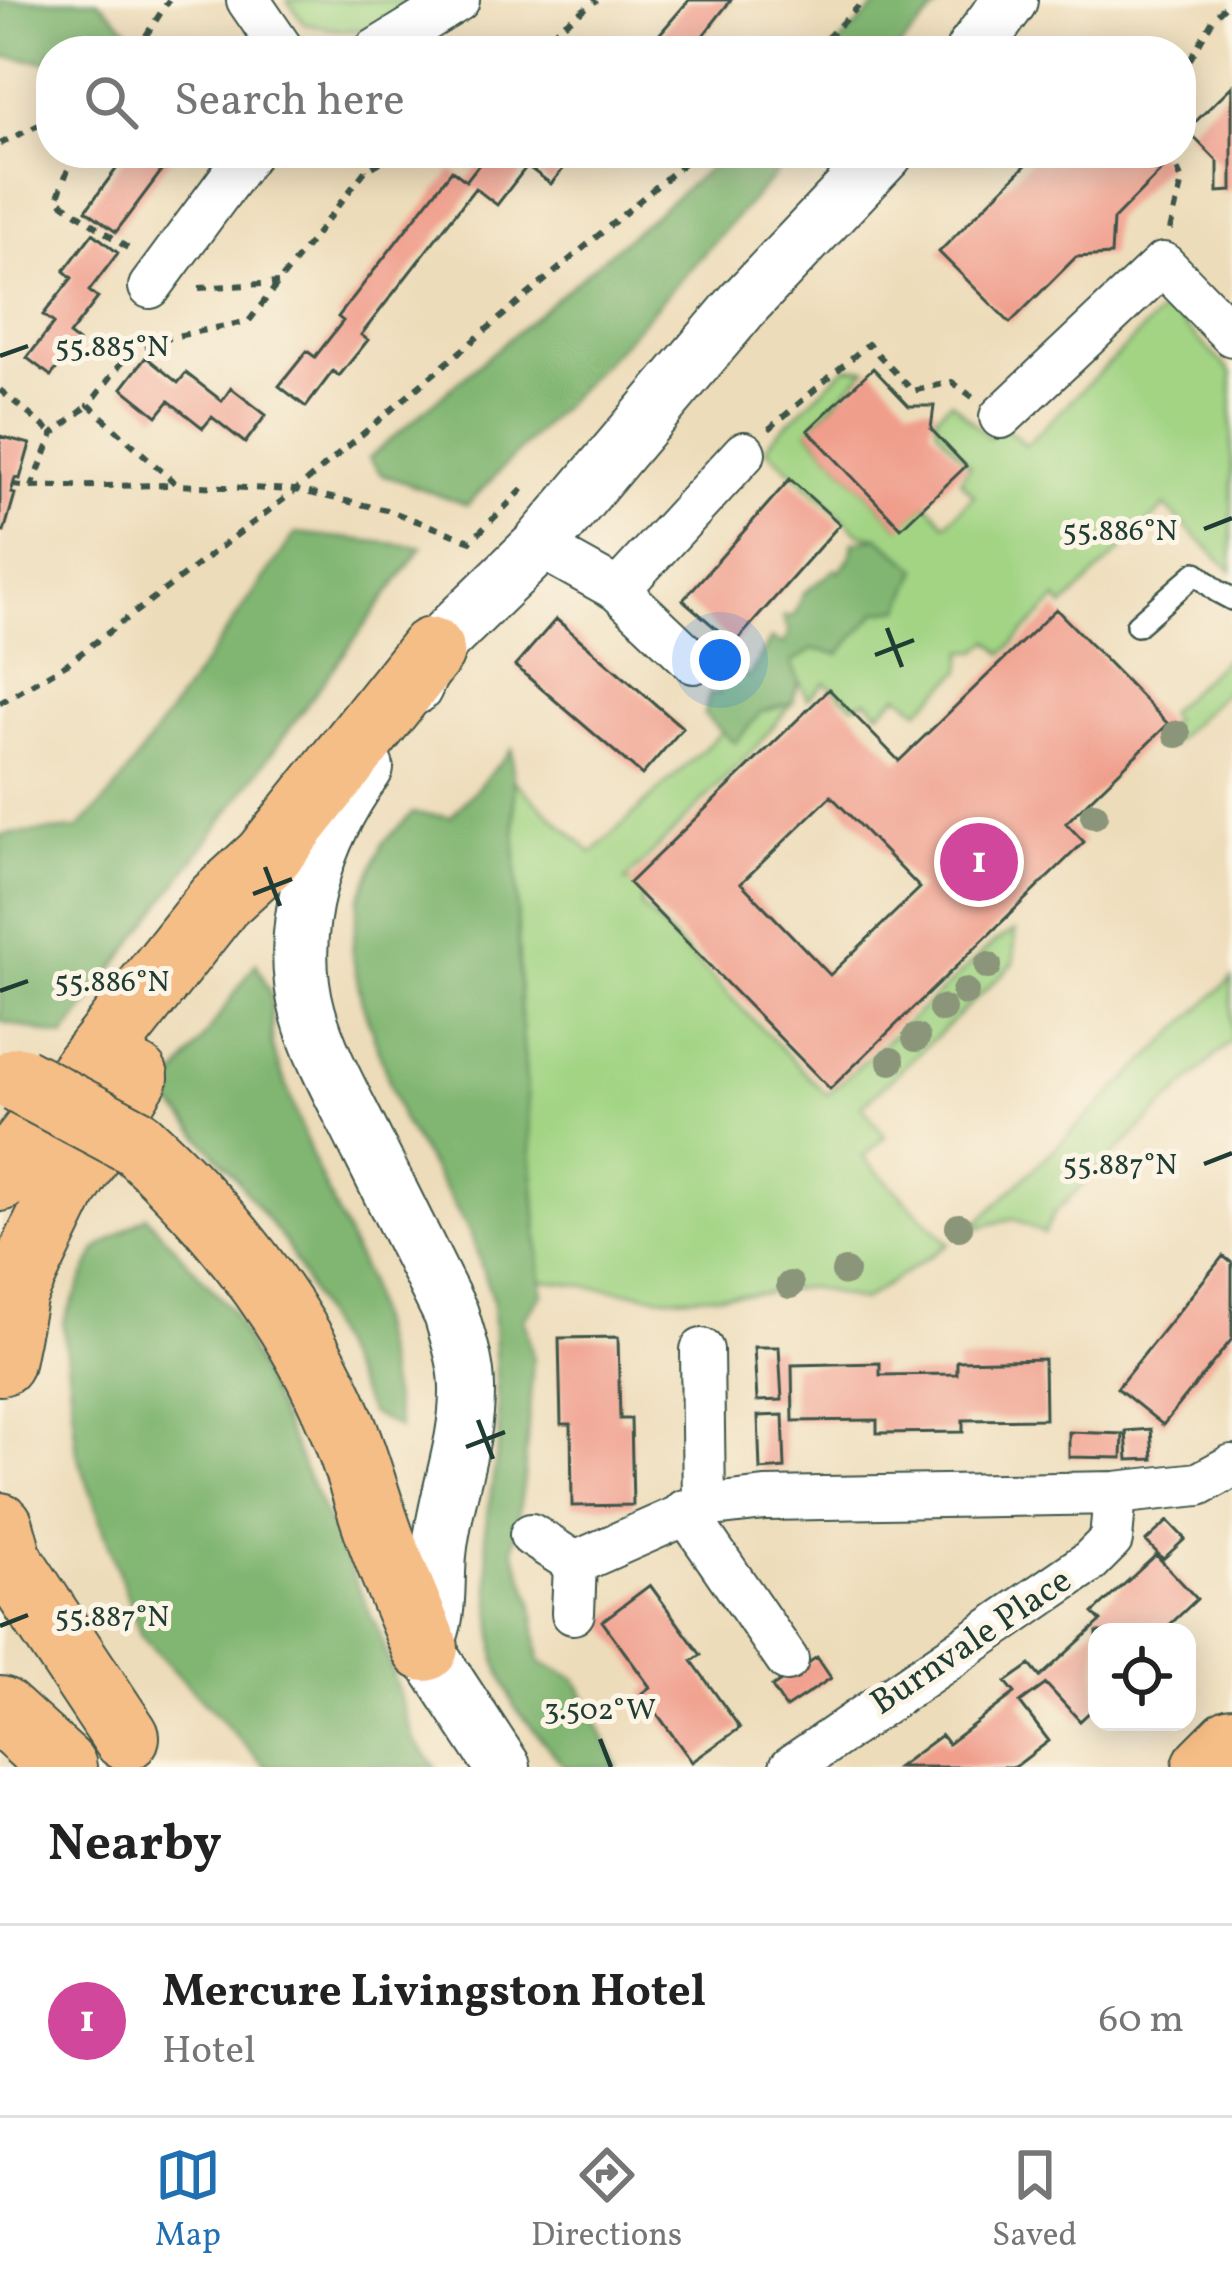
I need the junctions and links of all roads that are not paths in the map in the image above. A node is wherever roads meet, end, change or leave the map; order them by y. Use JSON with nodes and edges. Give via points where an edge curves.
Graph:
{"nodes":[{"id":1,"x":248,"y":0,"type":"edge"},
{"id":2,"x":458,"y":0,"type":"edge"},
{"id":3,"x":1010,"y":0,"type":"edge"},
{"id":4,"x":273,"y":36,"type":"edge"},
{"id":5,"x":399,"y":36,"type":"edge"},
{"id":6,"x":985,"y":36,"type":"edge"},
{"id":7,"x":238,"y":168,"type":"edge"},
{"id":8,"x":872,"y":168,"type":"edge"},
{"id":9,"x":160,"y":274,"type":"road end"},
{"id":10,"x":1232,"y":335,"type":"edge"},
{"id":11,"x":1001,"y":417,"type":"road end"},
{"id":12,"x":753,"y":445,"type":"road end"},
{"id":13,"x":538,"y":546,"type":"junction"},
{"id":14,"x":618,"y":590,"type":"junction"},
{"id":15,"x":1232,"y":599,"type":"edge"},
{"id":16,"x":1137,"y":625,"type":"dead end"},
{"id":17,"x":431,"y":651,"type":"junction"},
{"id":18,"x":694,"y":662,"type":"dead end"},
{"id":19,"x":266,"y":858,"type":"junction"},
{"id":20,"x":10,"y":1078,"type":"edge"},
{"id":21,"x":0,"y":1178,"type":"edge"},
{"id":22,"x":702,"y":1350,"type":"dead end"},
{"id":23,"x":0,"y":1362,"type":"edge"},
{"id":24,"x":1216,"y":1475,"type":"edge"},
{"id":25,"x":1114,"y":1493,"type":"junction"},
{"id":26,"x":694,"y":1508,"type":"junction"},
{"id":27,"x":0,"y":1526,"type":"edge"},
{"id":28,"x":531,"y":1535,"type":"dead end"},
{"id":29,"x":575,"y":1563,"type":"junction"},
{"id":30,"x":573,"y":1613,"type":"dead end"},
{"id":31,"x":0,"y":1617,"type":"edge"},
{"id":32,"x":425,"y":1648,"type":"junction"},
{"id":33,"x":787,"y":1660,"type":"dead end"},
{"id":34,"x":0,"y":1709,"type":"edge"},
{"id":35,"x":1232,"y":1719,"type":"edge"},
{"id":36,"x":1232,"y":1741,"type":"edge"},
{"id":37,"x":141,"y":1752,"type":"edge"},
{"id":38,"x":63,"y":1767,"type":"edge"},
{"id":39,"x":503,"y":1767,"type":"edge"},
{"id":40,"x":790,"y":1767,"type":"edge"},
{"id":41,"x":1171,"y":1767,"type":"edge"},
{"id":42,"x":1206,"y":1767,"type":"edge"}],
"edges":[{"from":1,"to":4,"type":"street"},
{"from":2,"to":5,"type":"street"},
{"from":3,"to":6,"type":"street"},
{"from":7,"to":9,"type":"street"},
{"from":8,"to":13,"type":"street","via":[[744,303]]},
{"from":10,"to":11,"type":"street","via":[[1162,264]]},
{"from":12,"to":14,"type":"street"},
{"from":13,"to":14,"type":"street"},
{"from":13,"to":17,"type":"street"},
{"from":14,"to":18,"type":"street"},
{"from":15,"to":16,"type":"lane","via":[[1196,573]]},
{"from":17,"to":19,"type":"main road"},
{"from":17,"to":32,"type":"street","via":[[396,728],[327,837],[299,932],[299,972],[322,1054],[461,1346],[465,1426],[439,1553],[438,1620]]},
{"from":19,"to":21,"type":"main road","via":[[219,901]]},
{"from":19,"to":23,"type":"main road","via":[[234,923],[63,1192],[14,1293]]},
{"from":20,"to":32,"type":"main road","bridge":true,"via":[[136,1142],[248,1262],[341,1422]]},
{"from":22,"to":26,"type":"street"},
{"from":24,"to":25,"type":"street"},
{"from":25,"to":26,"type":"street","via":[[765,1499]]},
{"from":25,"to":40,"type":"street","name":"Burnvale Place","via":[[1111,1540],[1090,1562]]},
{"from":26,"to":29,"type":"street"},
{"from":26,"to":33,"type":"street"},
{"from":27,"to":37,"type":"main road","via":[[10,1562]]},
{"from":28,"to":29,"type":"street"},
{"from":29,"to":30,"type":"street"},
{"from":31,"to":37,"type":"main road"},
{"from":32,"to":39,"type":"street"},
{"from":34,"to":38,"type":"main road"},
{"from":35,"to":41,"type":"street"},
{"from":36,"to":42,"type":"main road"}]}
